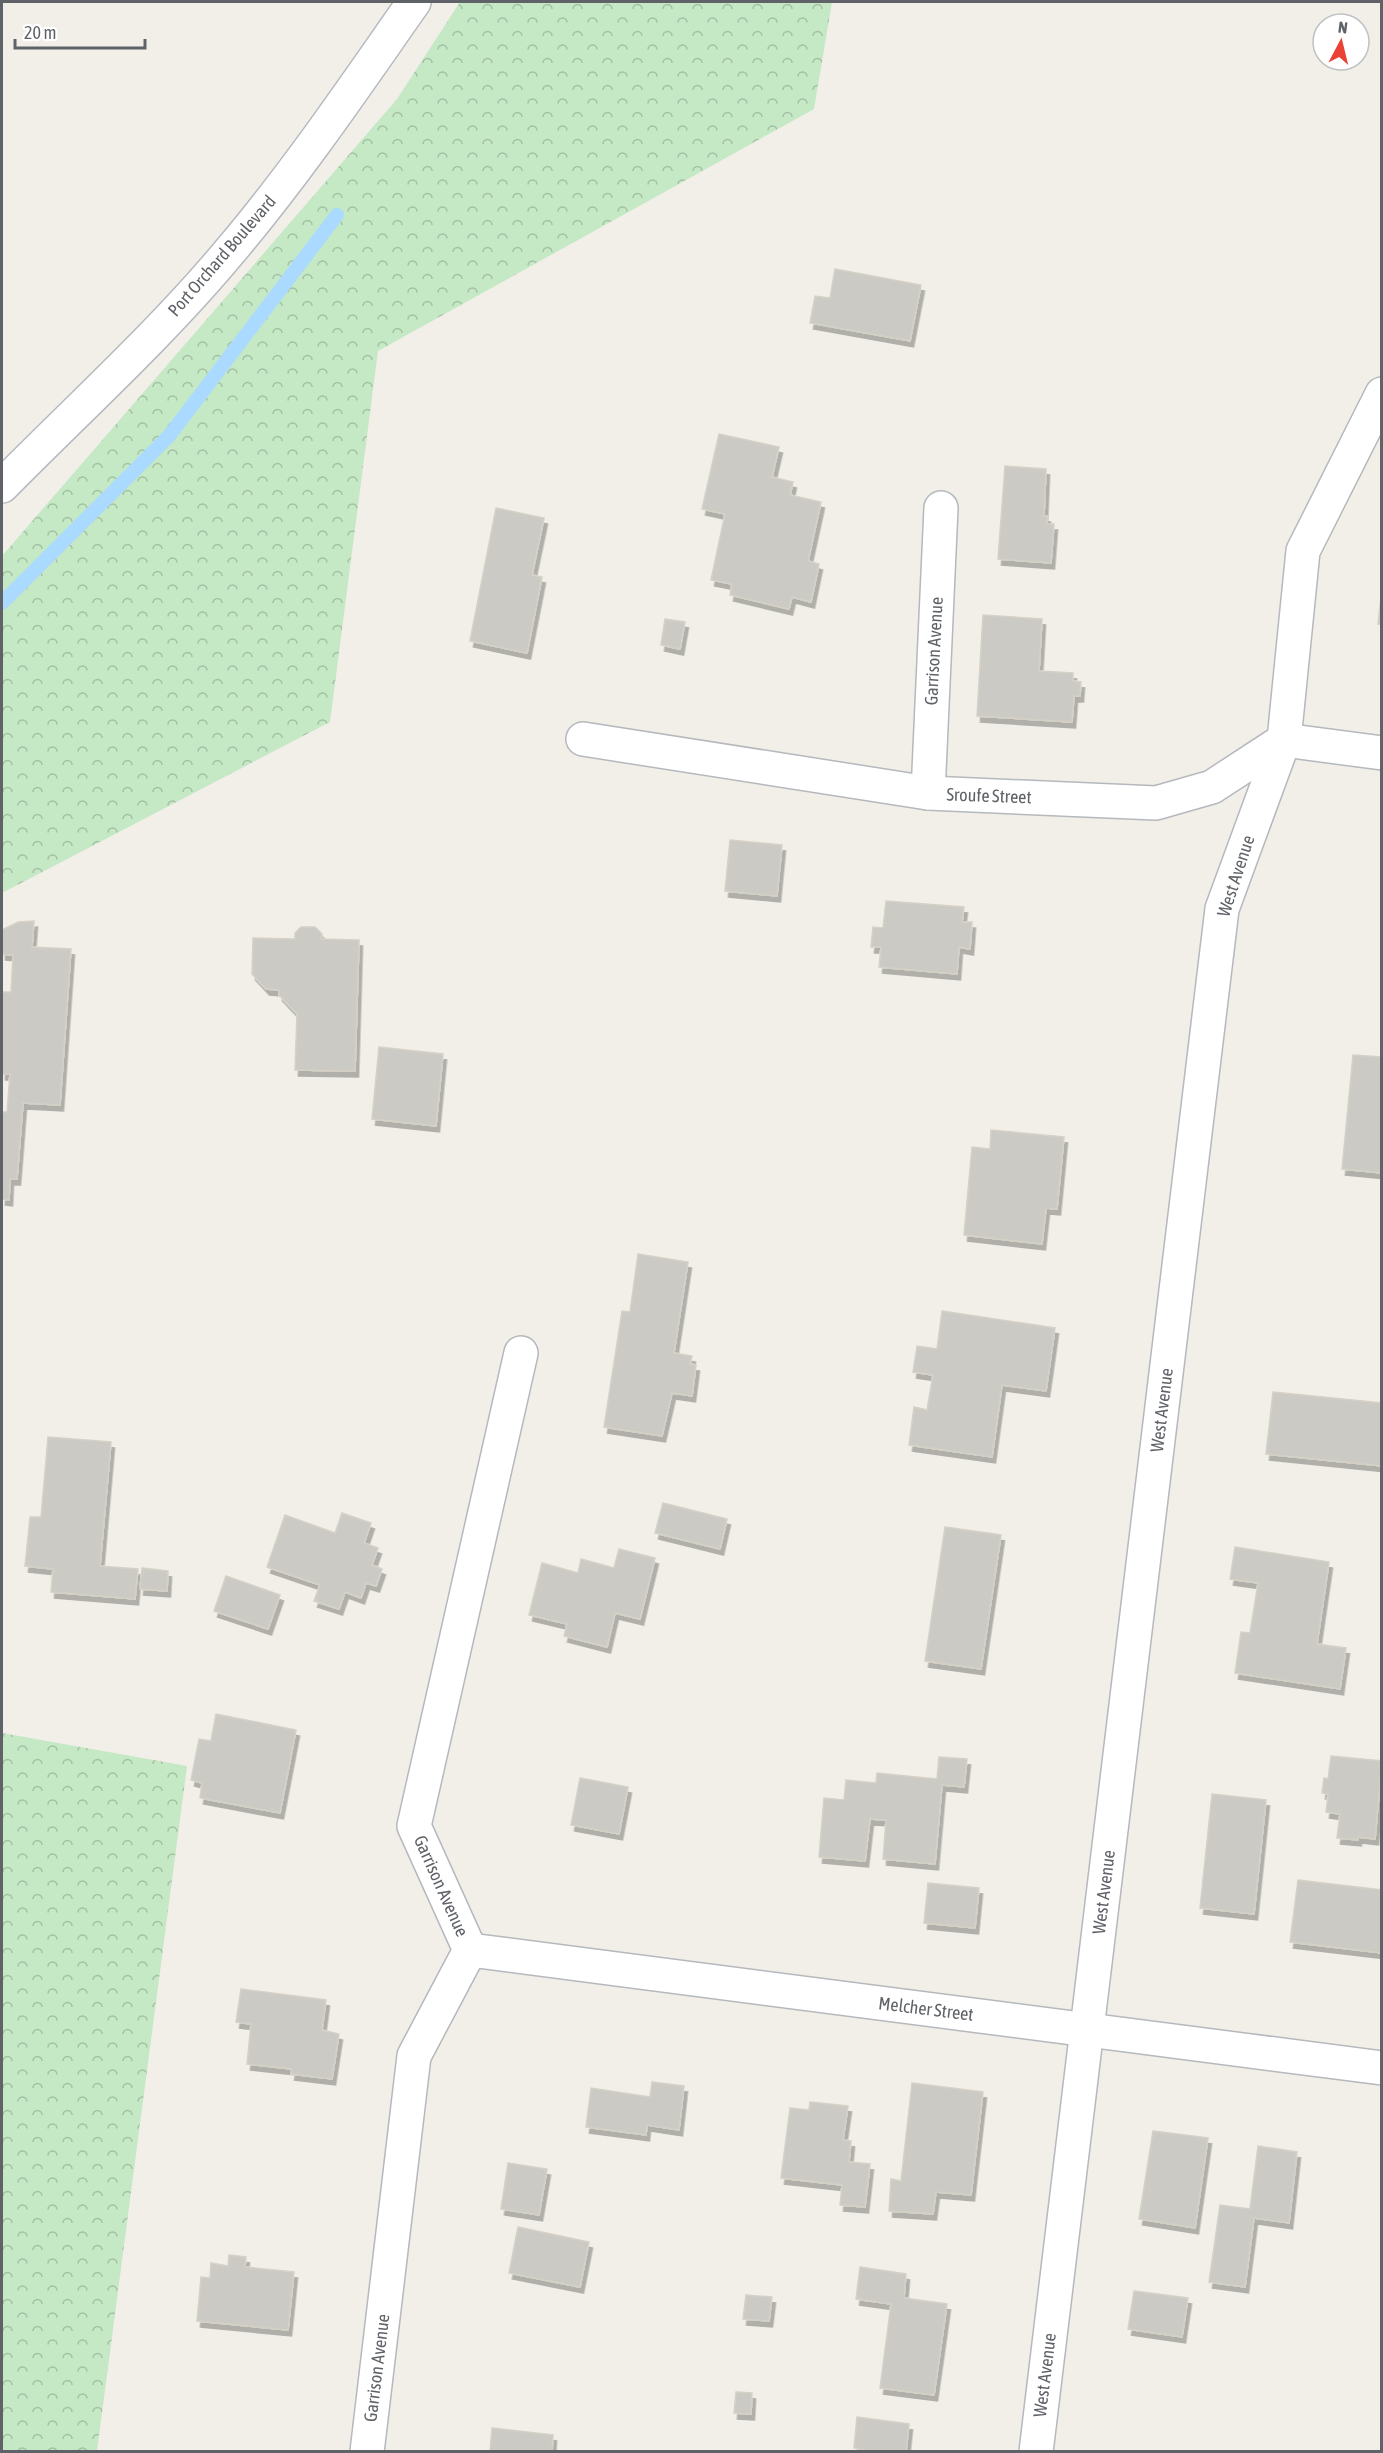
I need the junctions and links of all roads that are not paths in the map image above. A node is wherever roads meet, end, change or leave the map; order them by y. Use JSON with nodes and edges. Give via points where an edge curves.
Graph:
{"nodes":[{"id":1,"x":414,"y":2,"type":"edge"},
{"id":2,"x":1382,"y":394,"type":"edge"},
{"id":3,"x":2,"y":486,"type":"edge"},
{"id":4,"x":941,"y":508,"type":"dead end"},
{"id":5,"x":583,"y":739,"type":"dead end"},
{"id":6,"x":1284,"y":740,"type":"junction"},
{"id":7,"x":1382,"y":753,"type":"edge"},
{"id":8,"x":928,"y":793,"type":"junction"},
{"id":9,"x":521,"y":1353,"type":"dead end"},
{"id":10,"x":470,"y":1950,"type":"junction"},
{"id":11,"x":1088,"y":2030,"type":"junction"},
{"id":12,"x":1382,"y":2068,"type":"edge"},
{"id":13,"x":367,"y":2451,"type":"edge"},
{"id":14,"x":1036,"y":2451,"type":"edge"}],
"edges":[{"from":1,"to":3,"type":"street","name":"Port Orchard Boulevard","via":[[316,141],[230,251]]},
{"from":2,"to":6,"type":"street","name":"West Avenue","via":[[1303,551]]},
{"from":4,"to":8,"type":"street","name":"Garrison Avenue"},
{"from":5,"to":8,"type":"street","name":"Sroufe Street"},
{"from":6,"to":7,"type":"street"},
{"from":6,"to":8,"type":"street","name":"Sroufe Street","via":[[1212,787],[1156,803]]},
{"from":6,"to":11,"type":"street","name":"West Avenue","via":[[1222,909]]},
{"from":9,"to":10,"type":"street","name":"Garrison Avenue","via":[[414,1826]]},
{"from":10,"to":11,"type":"street","name":"Melcher Street"},
{"from":10,"to":13,"type":"street","name":"Garrison Avenue","via":[[414,2056]]},
{"from":11,"to":12,"type":"street","name":"Melcher Street"},
{"from":11,"to":14,"type":"street","name":"West Avenue"}]}
